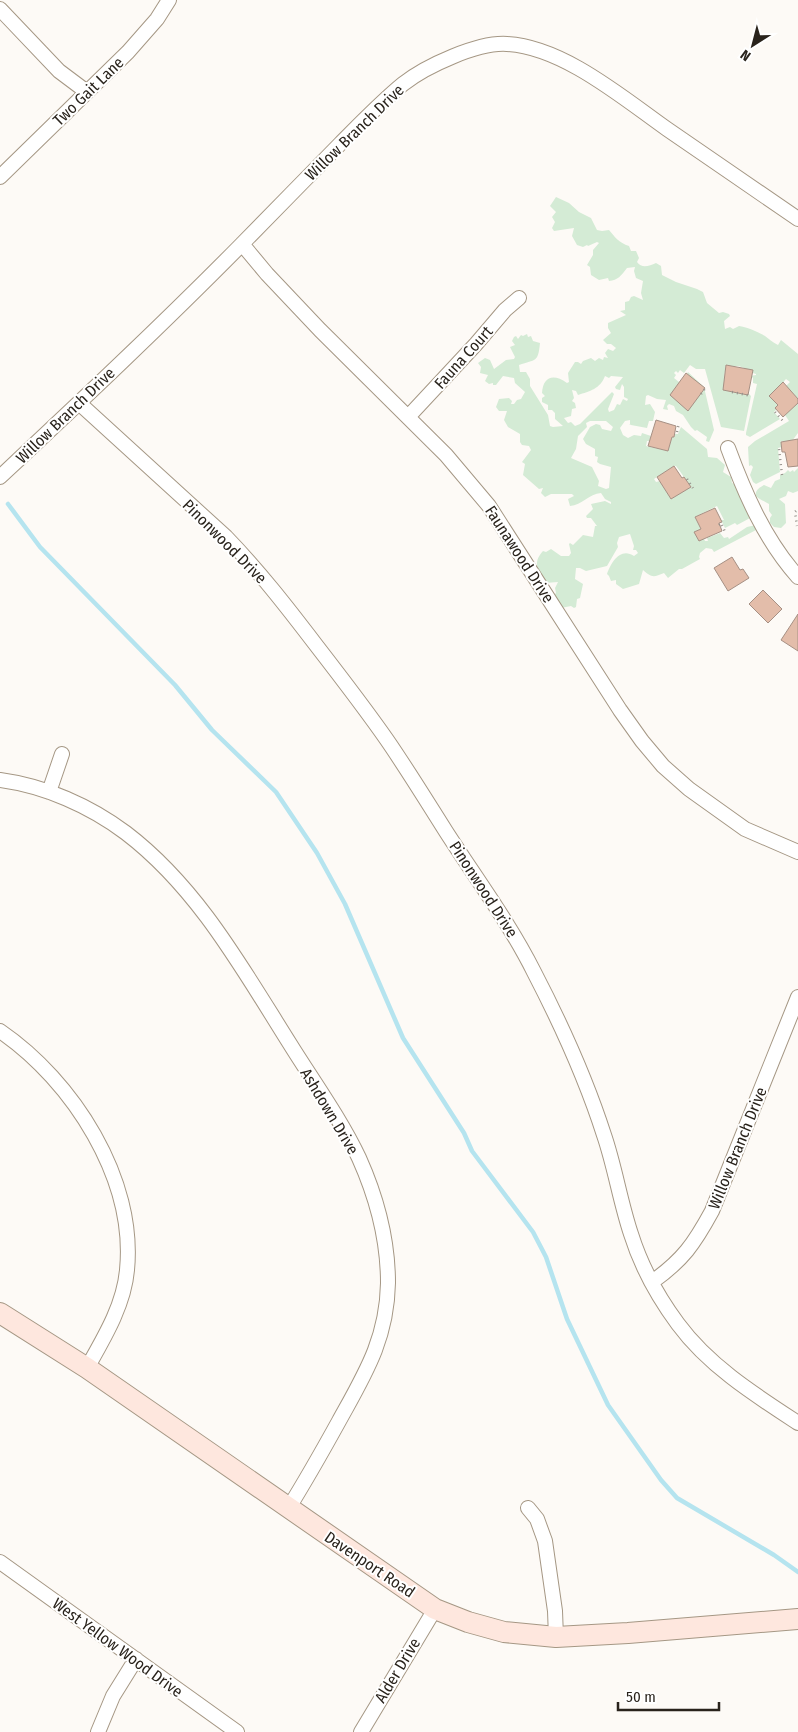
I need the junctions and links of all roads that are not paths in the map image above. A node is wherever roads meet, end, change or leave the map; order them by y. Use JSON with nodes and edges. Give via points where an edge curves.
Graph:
{"nodes":[{"id":1,"x":169,"y":0,"type":"edge"},
{"id":2,"x":0,"y":10,"type":"edge"},
{"id":3,"x":86,"y":92,"type":"junction"},
{"id":4,"x":0,"y":177,"type":"edge"},
{"id":5,"x":798,"y":220,"type":"edge"},
{"id":6,"x":242,"y":244,"type":"junction"},
{"id":7,"x":520,"y":298,"type":"dead end"},
{"id":8,"x":79,"y":403,"type":"junction"},
{"id":9,"x":408,"y":417,"type":"junction"},
{"id":10,"x":728,"y":448,"type":"dead end"},
{"id":11,"x":0,"y":476,"type":"edge"},
{"id":12,"x":798,"y":578,"type":"edge"},
{"id":13,"x":62,"y":754,"type":"dead end"},
{"id":14,"x":0,"y":780,"type":"edge"},
{"id":15,"x":49,"y":792,"type":"junction"},
{"id":16,"x":798,"y":852,"type":"edge"},
{"id":17,"x":798,"y":996,"type":"edge"},
{"id":18,"x":0,"y":1031,"type":"edge"},
{"id":19,"x":652,"y":1282,"type":"junction"},
{"id":20,"x":0,"y":1313,"type":"edge"},
{"id":21,"x":87,"y":1368,"type":"junction"},
{"id":22,"x":798,"y":1423,"type":"edge"},
{"id":23,"x":288,"y":1508,"type":"junction"},
{"id":24,"x":528,"y":1508,"type":"dead end"},
{"id":25,"x":0,"y":1562,"type":"edge"},
{"id":26,"x":435,"y":1609,"type":"junction"},
{"id":27,"x":798,"y":1619,"type":"edge"},
{"id":28,"x":556,"y":1637,"type":"junction"},
{"id":29,"x":136,"y":1660,"type":"junction"},
{"id":30,"x":98,"y":1732,"type":"edge"},
{"id":31,"x":237,"y":1732,"type":"edge"},
{"id":32,"x":361,"y":1732,"type":"edge"}],
"edges":[{"from":1,"to":3,"type":"street","name":"Two Gait Lane","via":[[148,31]]},
{"from":2,"to":3,"type":"street"},
{"from":3,"to":4,"type":"street","name":"Two Gait Lane"},
{"from":5,"to":6,"type":"street","name":"Willow Branch Drive","via":[[572,65],[530,47],[487,44],[418,74],[404,84],[374,110]]},
{"from":6,"to":8,"type":"street","name":"Willow Branch Drive"},
{"from":6,"to":9,"type":"street","name":"Faunawood Drive","via":[[320,330]]},
{"from":7,"to":9,"type":"street","name":"Fauna Court","via":[[505,310]]},
{"from":8,"to":11,"type":"street","name":"Willow Branch Drive"},
{"from":8,"to":19,"type":"street","name":"Pinonwood Drive","via":[[248,559],[387,740],[535,972],[600,1121],[630,1232]]},
{"from":9,"to":16,"type":"street","name":"Faunawood Drive","via":[[446,455],[489,506],[620,710],[663,766],[745,830]]},
{"from":10,"to":12,"type":"street","via":[[768,538]]},
{"from":13,"to":15,"type":"street"},
{"from":14,"to":15,"type":"street","name":"Ashdown Drive"},
{"from":15,"to":23,"type":"street","name":"Ashdown Drive","via":[[102,816],[127,834],[163,865],[194,900],[240,964],[335,1115],[358,1157],[373,1195],[384,1233],[387,1262],[387,1300],[381,1335],[369,1367]]},
{"from":17,"to":19,"type":"street","name":"Willow Branch Drive","via":[[712,1211],[686,1254]]},
{"from":18,"to":21,"type":"street","via":[[32,1055],[78,1110],[109,1167],[121,1202],[128,1245],[127,1271],[113,1317]]},
{"from":19,"to":22,"type":"street","name":"Pinonwood Drive","via":[[668,1310],[698,1348],[760,1399]]},
{"from":20,"to":21,"type":"street","name":"Davenport Road"},
{"from":21,"to":23,"type":"street","name":"Davenport Road"},
{"from":23,"to":26,"type":"street","name":"Davenport Road"},
{"from":24,"to":28,"type":"street","via":[[537,1519],[545,1541]]},
{"from":25,"to":29,"type":"street","name":"West Yellow Wood Drive"},
{"from":26,"to":28,"type":"street","name":"Davenport Road","via":[[504,1632]]},
{"from":26,"to":32,"type":"street","name":"Alder Drive"},
{"from":27,"to":28,"type":"street","name":"Davenport Road"},
{"from":29,"to":30,"type":"street","via":[[118,1686]]},
{"from":29,"to":31,"type":"street","name":"West Yellow Wood Drive"}]}
